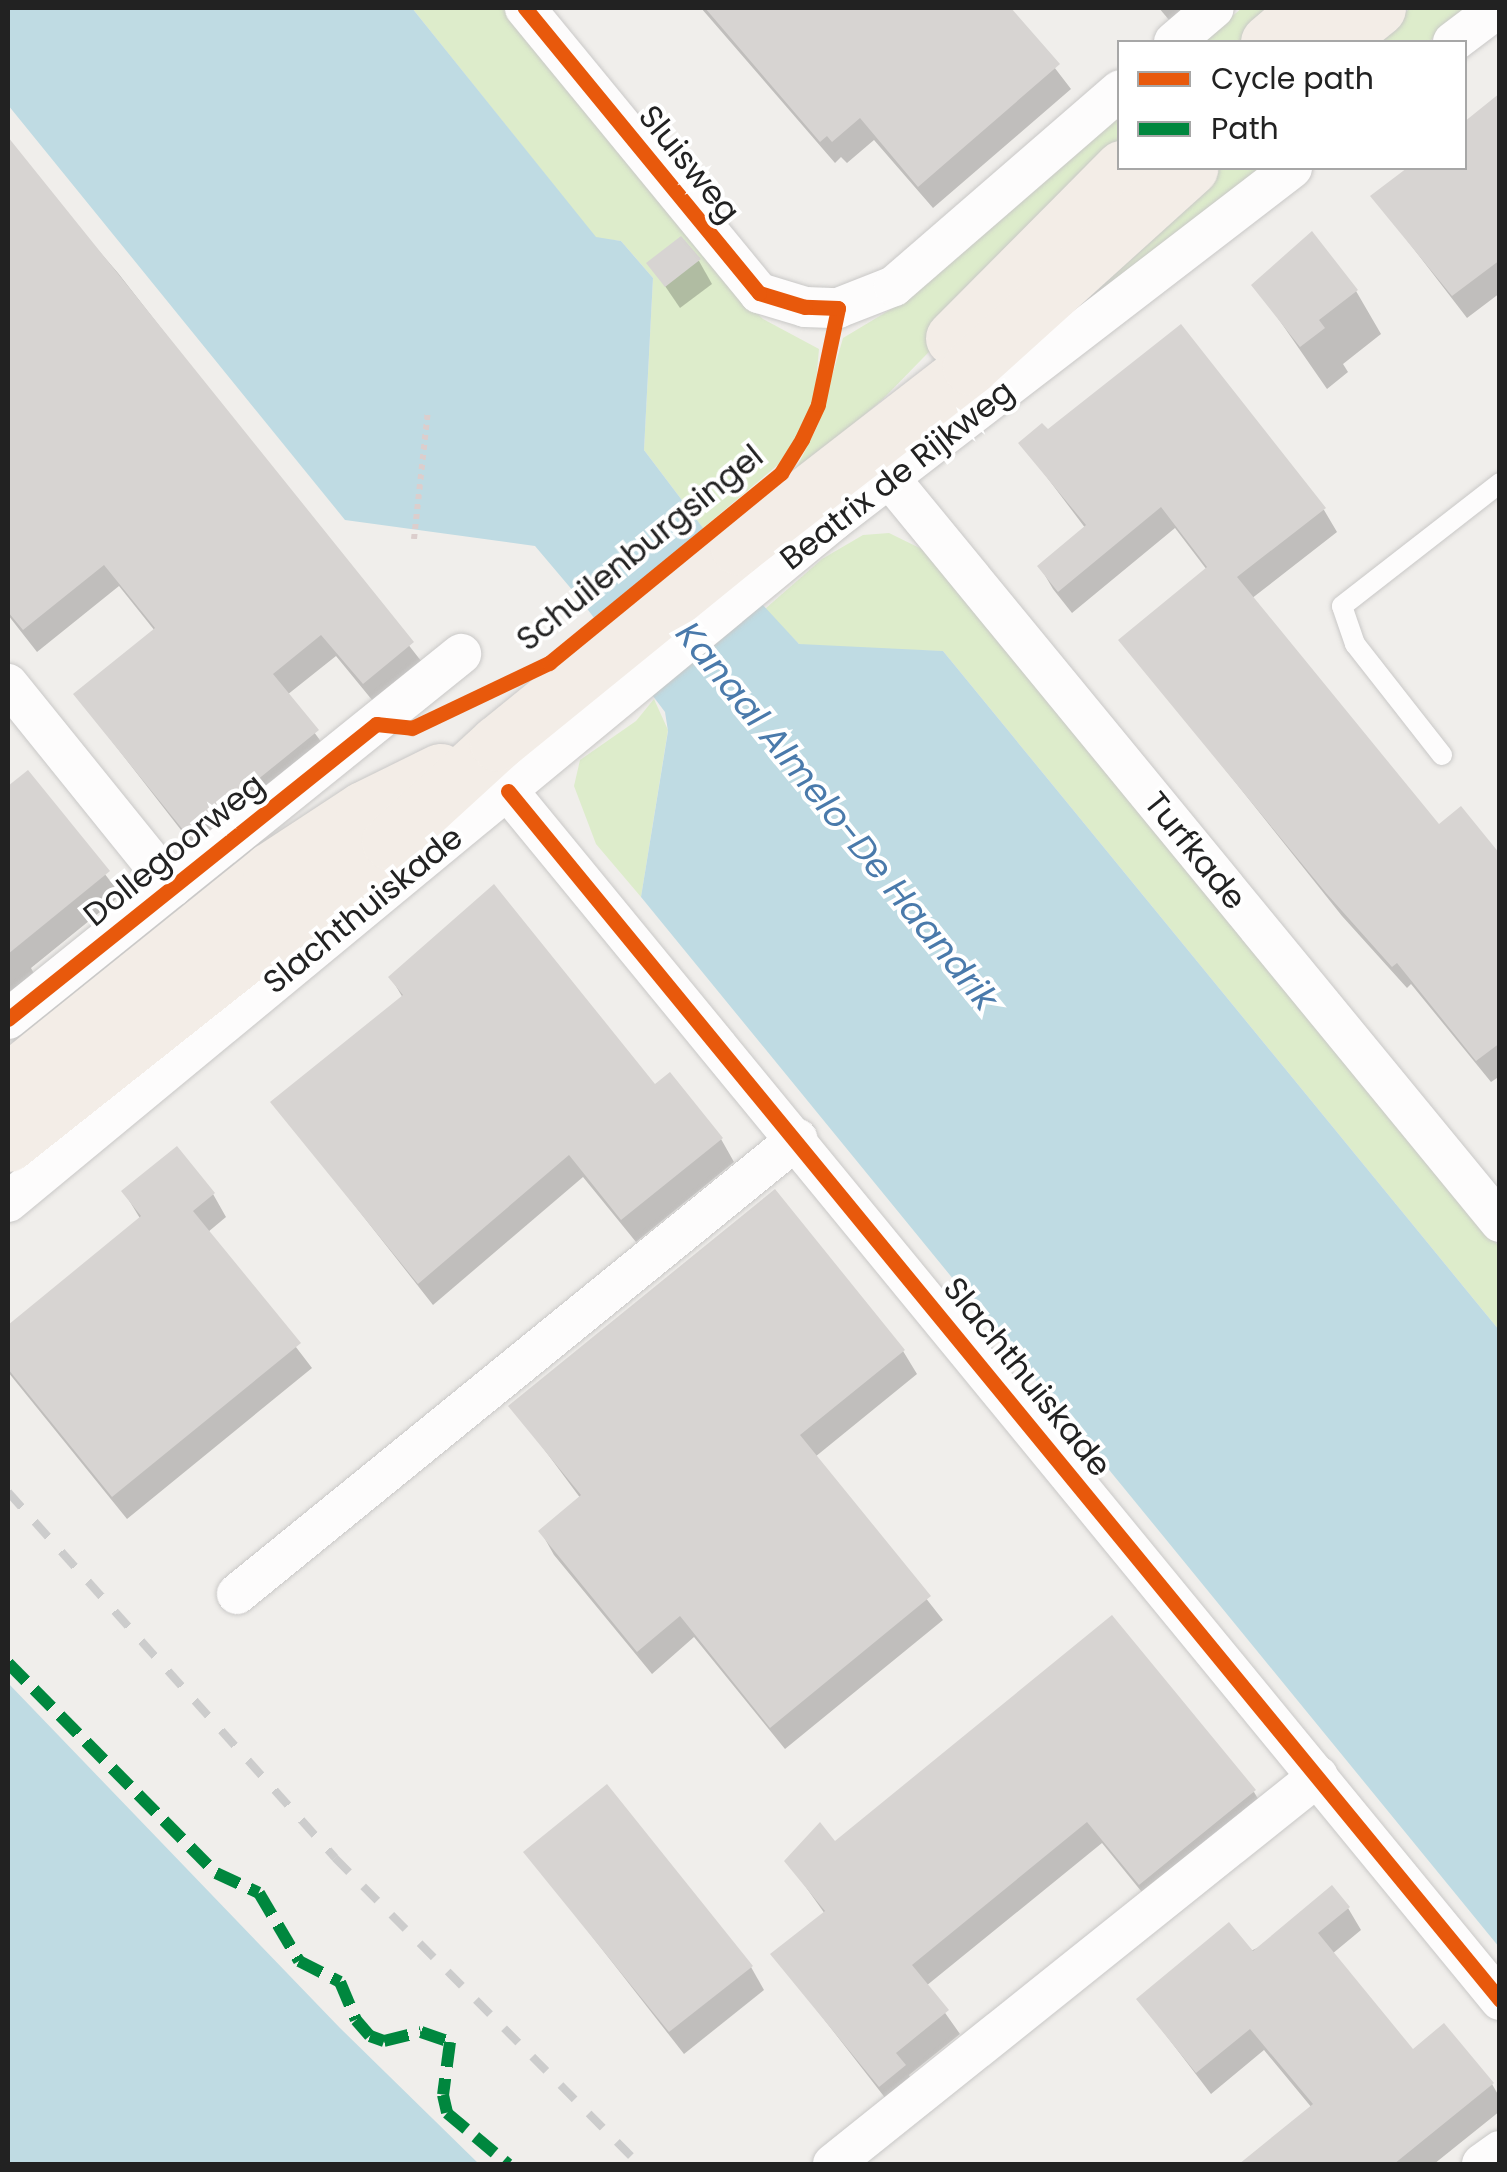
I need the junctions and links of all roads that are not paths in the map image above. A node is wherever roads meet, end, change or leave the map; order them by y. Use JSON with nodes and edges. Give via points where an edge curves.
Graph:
{"nodes":[{"id":1,"x":526,"y":8,"type":"edge"},
{"id":2,"x":1214,"y":8,"type":"edge"},
{"id":3,"x":1308,"y":8,"type":"edge"},
{"id":4,"x":1378,"y":8,"type":"edge"},
{"id":5,"x":1498,"y":8,"type":"edge"},
{"id":6,"x":1176,"y":40,"type":"edge"},
{"id":7,"x":1270,"y":40,"type":"edge"},
{"id":8,"x":1338,"y":40,"type":"edge"},
{"id":9,"x":1456,"y":40,"type":"edge"},
{"id":10,"x":1117,"y":93,"type":"edge"},
{"id":11,"x":1120,"y":170,"type":"edge"},
{"id":12,"x":1188,"y":170,"type":"edge"},
{"id":13,"x":1289,"y":170,"type":"edge"},
{"id":14,"x":874,"y":465,"type":"junction"},
{"id":15,"x":1500,"y":484,"type":"edge"},
{"id":16,"x":461,"y":654,"type":"dead end"},
{"id":17,"x":8,"y":684,"type":"edge"},
{"id":18,"x":1442,"y":754,"type":"dead end"},
{"id":19,"x":502,"y":767,"type":"junction"},
{"id":20,"x":172,"y":887,"type":"junction"},
{"id":21,"x":8,"y":1019,"type":"edge"},
{"id":22,"x":8,"y":1081,"type":"edge"},
{"id":23,"x":798,"y":1139,"type":"junction"},
{"id":24,"x":8,"y":1144,"type":"edge"},
{"id":25,"x":8,"y":1202,"type":"edge"},
{"id":26,"x":1500,"y":1222,"type":"edge"},
{"id":27,"x":237,"y":1594,"type":"dead end"},
{"id":28,"x":1318,"y":1776,"type":"junction"},
{"id":29,"x":1500,"y":2000,"type":"edge"},
{"id":30,"x":1500,"y":2151,"type":"edge"},
{"id":31,"x":833,"y":2164,"type":"edge"},
{"id":32,"x":1482,"y":2164,"type":"edge"}],
"edges":[{"from":1,"to":10,"type":"street","name":"Sluisweg","via":[[759,293],[805,307],[838,308],[894,286]]},
{"from":2,"to":6,"type":"street"},
{"from":3,"to":7,"type":"main road"},
{"from":4,"to":8,"type":"main road"},
{"from":5,"to":9,"type":"street"},
{"from":11,"to":14,"type":"main road","name":"Schuilenburgsingel","via":[[949,343]]},
{"from":12,"to":14,"type":"main road","name":"Schuilenburgsingel","via":[[970,367]]},
{"from":13,"to":14,"type":"street","name":"Beatrix de Rijkweg"},
{"from":14,"to":19,"type":"main road","name":"Schuilenburgsingel"},
{"from":14,"to":26,"type":"street","name":"Turfkade"},
{"from":15,"to":18,"type":"lane","via":[[1342,606],[1356,644]]},
{"from":16,"to":20,"type":"street","name":"Dollegoorweg"},
{"from":17,"to":20,"type":"street"},
{"from":19,"to":22,"type":"main road","name":"Schuilenburgsingel","via":[[363,809],[270,870]]},
{"from":19,"to":23,"type":"street","name":"Slachthuiskade"},
{"from":19,"to":24,"type":"main road","name":"Schuilenburgsingel","via":[[389,842]]},
{"from":19,"to":25,"type":"street","name":"Slachthuiskade"},
{"from":20,"to":21,"type":"street","name":"Dollegoorweg"},
{"from":23,"to":27,"type":"street"},
{"from":23,"to":28,"type":"street","name":"Slachthuiskade"},
{"from":28,"to":29,"type":"street","name":"Slachthuiskade"},
{"from":28,"to":31,"type":"street"},
{"from":30,"to":32,"type":"street"}]}
